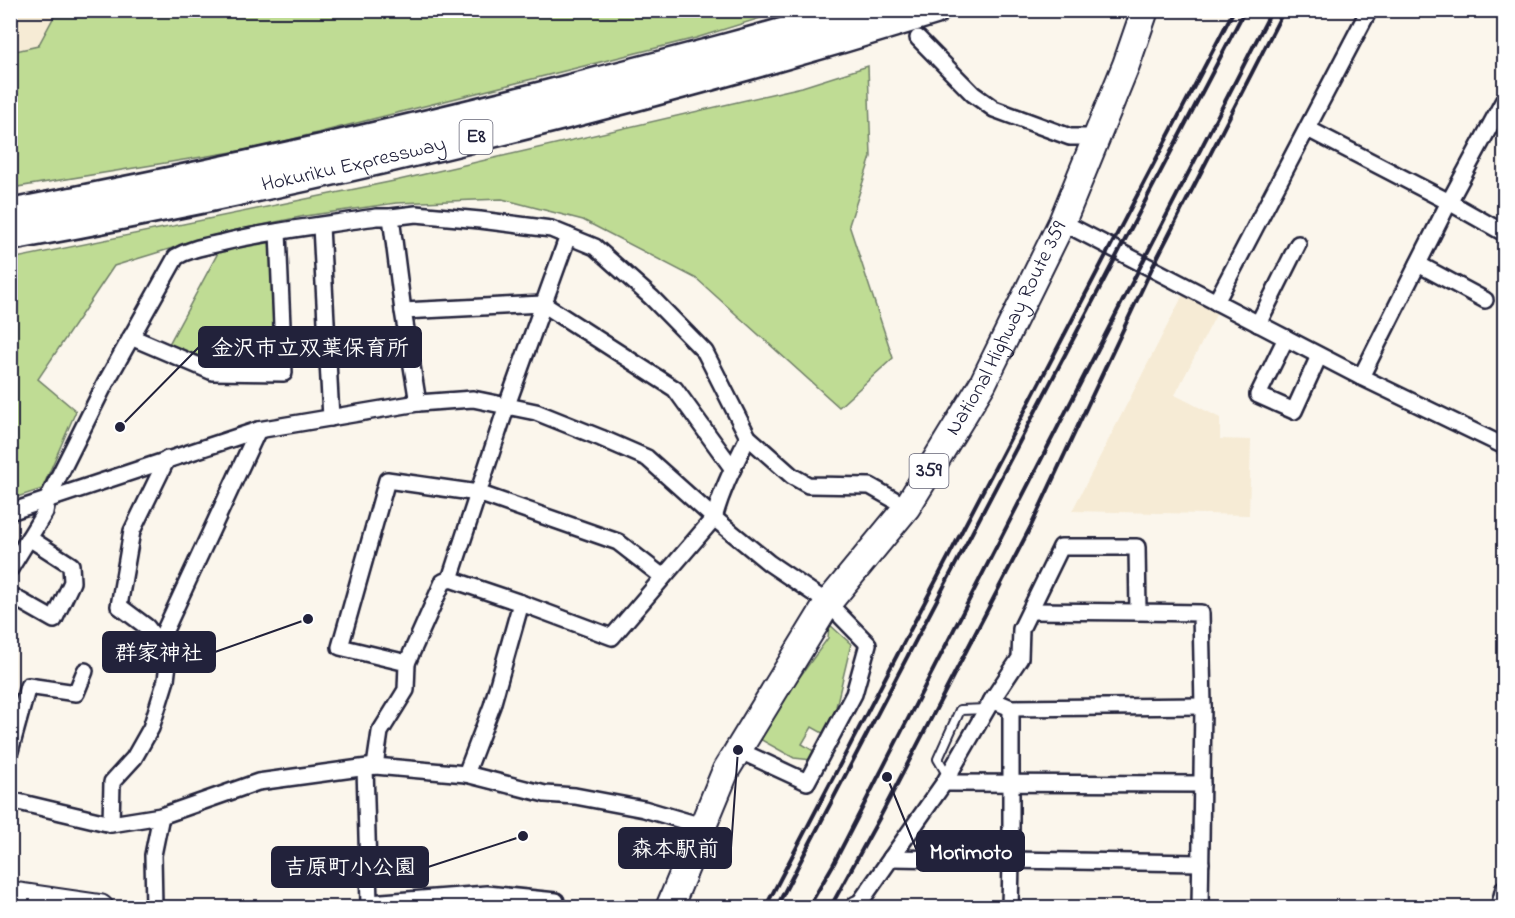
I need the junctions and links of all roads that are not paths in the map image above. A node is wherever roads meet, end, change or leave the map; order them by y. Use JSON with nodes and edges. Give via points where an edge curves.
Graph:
{"nodes":[{"id":1,"x":859,"y":10,"type":"edge"},
{"id":2,"x":935,"y":10,"type":"edge"},
{"id":3,"x":1145,"y":10,"type":"edge"},
{"id":4,"x":1369,"y":10,"type":"edge"},
{"id":5,"x":918,"y":38,"type":"dead end"},
{"id":6,"x":1504,"y":100,"type":"edge"},
{"id":7,"x":1308,"y":129,"type":"junction"},
{"id":8,"x":1096,"y":137,"type":"junction"},
{"id":9,"x":1449,"y":202,"type":"junction"},
{"id":10,"x":10,"y":214,"type":"edge"},
{"id":11,"x":391,"y":217,"type":"junction"},
{"id":12,"x":1062,"y":222,"type":"junction"},
{"id":13,"x":321,"y":226,"type":"junction"},
{"id":14,"x":278,"y":231,"type":"junction"},
{"id":15,"x":1504,"y":233,"type":"edge"},
{"id":16,"x":10,"y":236,"type":"edge"},
{"id":17,"x":568,"y":236,"type":"junction"},
{"id":18,"x":1298,"y":244,"type":"dead end"},
{"id":19,"x":1418,"y":264,"type":"junction"},
{"id":20,"x":1485,"y":300,"type":"dead end"},
{"id":21,"x":1216,"y":302,"type":"junction"},
{"id":22,"x":543,"y":304,"type":"junction"},
{"id":23,"x":403,"y":311,"type":"junction"},
{"id":24,"x":1258,"y":324,"type":"junction"},
{"id":25,"x":131,"y":337,"type":"junction"},
{"id":26,"x":1286,"y":338,"type":"junction"},
{"id":27,"x":1319,"y":356,"type":"junction"},
{"id":28,"x":1361,"y":377,"type":"junction"},
{"id":29,"x":418,"y":403,"type":"junction"},
{"id":30,"x":507,"y":405,"type":"junction"},
{"id":31,"x":331,"y":418,"type":"junction"},
{"id":32,"x":258,"y":430,"type":"junction"},
{"id":33,"x":748,"y":437,"type":"junction"},
{"id":34,"x":1504,"y":447,"type":"edge"},
{"id":35,"x":167,"y":459,"type":"junction"},
{"id":36,"x":732,"y":469,"type":"junction"},
{"id":37,"x":478,"y":493,"type":"junction"},
{"id":38,"x":47,"y":500,"type":"junction"},
{"id":39,"x":907,"y":507,"type":"junction"},
{"id":40,"x":10,"y":512,"type":"edge"},
{"id":41,"x":714,"y":518,"type":"junction"},
{"id":42,"x":29,"y":538,"type":"junction"},
{"id":43,"x":10,"y":569,"type":"edge"},
{"id":44,"x":663,"y":576,"type":"junction"},
{"id":45,"x":450,"y":579,"type":"junction"},
{"id":46,"x":10,"y":596,"type":"edge"},
{"id":47,"x":521,"y":603,"type":"junction"},
{"id":48,"x":828,"y":603,"type":"junction"},
{"id":49,"x":1030,"y":611,"type":"junction"},
{"id":50,"x":1138,"y":612,"type":"junction"},
{"id":51,"x":159,"y":643,"type":"junction"},
{"id":52,"x":406,"y":663,"type":"junction"},
{"id":53,"x":85,"y":671,"type":"dead end"},
{"id":54,"x":990,"y":704,"type":"junction"},
{"id":55,"x":1203,"y":706,"type":"junction"},
{"id":56,"x":1011,"y":708,"type":"junction"},
{"id":57,"x":738,"y":750,"type":"junction"},
{"id":58,"x":10,"y":751,"type":"edge"},
{"id":59,"x":370,"y":767,"type":"junction"},
{"id":60,"x":466,"y":774,"type":"junction"},
{"id":61,"x":946,"y":779,"type":"junction"},
{"id":62,"x":1011,"y":784,"type":"junction"},
{"id":63,"x":1202,"y":784,"type":"junction"},
{"id":64,"x":10,"y":800,"type":"edge"},
{"id":65,"x":161,"y":816,"type":"junction"},
{"id":66,"x":111,"y":824,"type":"junction"},
{"id":67,"x":702,"y":826,"type":"junction"},
{"id":68,"x":891,"y":858,"type":"junction"},
{"id":69,"x":1011,"y":861,"type":"junction"},
{"id":70,"x":1201,"y":862,"type":"junction"},
{"id":71,"x":1504,"y":888,"type":"edge"},
{"id":72,"x":10,"y":895,"type":"edge"},
{"id":73,"x":369,"y":905,"type":"edge"},
{"id":74,"x":858,"y":907,"type":"edge"},
{"id":75,"x":100,"y":908,"type":"edge"},
{"id":76,"x":154,"y":908,"type":"edge"},
{"id":77,"x":556,"y":908,"type":"edge"},
{"id":78,"x":669,"y":908,"type":"edge"},
{"id":79,"x":1010,"y":908,"type":"edge"},
{"id":80,"x":1200,"y":908,"type":"edge"},
{"id":81,"x":1499,"y":908,"type":"edge"}],
"edges":[{"from":1,"to":10,"type":"highway","name":"Hokuriku Expressway","number":"E8","via":[[698,57],[413,129]]},
{"from":2,"to":16,"type":"highway","name":"Hokuriku Expressway","number":"E8","via":[[732,71],[549,119],[279,183]]},
{"from":3,"to":8,"type":"highway","name":"National Highway Route 359","number":"359"},
{"from":4,"to":7,"type":"street"},
{"from":5,"to":8,"type":"street","via":[[994,110],[1070,137]]},
{"from":6,"to":9,"type":"street"},
{"from":7,"to":9,"type":"street"},
{"from":7,"to":21,"type":"street"},
{"from":8,"to":12,"type":"highway","name":"National Highway Route 359","number":"359"},
{"from":9,"to":15,"type":"street"},
{"from":9,"to":19,"type":"street"},
{"from":11,"to":13,"type":"street"},
{"from":11,"to":17,"type":"street","via":[[416,214],[480,219],[551,229]]},
{"from":11,"to":23,"type":"street"},
{"from":12,"to":21,"type":"street"},
{"from":12,"to":39,"type":"highway","name":"National Highway Route 359","number":"359","via":[[983,383]]},
{"from":13,"to":14,"type":"street"},
{"from":13,"to":31,"type":"street"},
{"from":14,"to":25,"type":"street","via":[[176,256]]},
{"from":14,"to":25,"type":"street","via":[[284,373],[213,372]]},
{"from":17,"to":22,"type":"street"},
{"from":17,"to":33,"type":"street","via":[[595,247],[705,352]]},
{"from":18,"to":24,"type":"street"},
{"from":19,"to":20,"type":"street"},
{"from":19,"to":28,"type":"street"},
{"from":21,"to":24,"type":"street"},
{"from":22,"to":23,"type":"street"},
{"from":22,"to":30,"type":"street"},
{"from":22,"to":36,"type":"street","via":[[675,389]]},
{"from":23,"to":29,"type":"street"},
{"from":24,"to":26,"type":"street"},
{"from":25,"to":38,"type":"street"},
{"from":26,"to":27,"type":"street"},
{"from":26,"to":27,"type":"street","via":[[1258,395],[1294,411]]},
{"from":27,"to":28,"type":"street"},
{"from":28,"to":34,"type":"street"},
{"from":29,"to":30,"type":"street","via":[[473,399]]},
{"from":29,"to":31,"type":"street"},
{"from":30,"to":37,"type":"street"},
{"from":30,"to":41,"type":"street","via":[[536,411],[647,458]]},
{"from":31,"to":32,"type":"street"},
{"from":32,"to":35,"type":"street"},
{"from":32,"to":51,"type":"street"},
{"from":33,"to":36,"type":"street"},
{"from":33,"to":39,"type":"street","via":[[808,485],[870,486]]},
{"from":35,"to":38,"type":"street"},
{"from":35,"to":51,"type":"street","via":[[132,531],[119,606],[147,627]]},
{"from":36,"to":41,"type":"street"},
{"from":37,"to":44,"type":"street","via":[[618,542]]},
{"from":37,"to":45,"type":"street"},
{"from":37,"to":52,"type":"street","via":[[387,480],[340,647]]},
{"from":38,"to":40,"type":"street"},
{"from":38,"to":42,"type":"street","via":[[45,512]]},
{"from":39,"to":48,"type":"highway","name":"National Highway Route 359","number":"359"},
{"from":41,"to":44,"type":"street"},
{"from":41,"to":48,"type":"street","via":[[769,563]]},
{"from":42,"to":43,"type":"street"},
{"from":42,"to":46,"type":"street","via":[[71,565],[72,582],[54,620]]},
{"from":44,"to":47,"type":"street","via":[[612,637]]},
{"from":45,"to":47,"type":"street"},
{"from":45,"to":52,"type":"street","via":[[443,582]]},
{"from":47,"to":60,"type":"street","via":[[492,706]]},
{"from":48,"to":57,"type":"highway","name":"National Highway Route 359","number":"359"},
{"from":48,"to":57,"type":"street","via":[[868,644],[854,694],[807,782]]},
{"from":49,"to":50,"type":"street"},
{"from":49,"to":50,"type":"street","via":[[1061,547],[1137,547]]},
{"from":49,"to":54,"type":"street","via":[[1021,629],[1020,658]]},
{"from":50,"to":55,"type":"street","via":[[1201,613]]},
{"from":51,"to":66,"type":"street","via":[[168,664],[166,680],[152,728],[134,758],[112,782]]},
{"from":52,"to":59,"type":"street","via":[[406,690],[381,732]]},
{"from":53,"to":58,"type":"street","via":[[76,693],[28,686]]},
{"from":54,"to":56,"type":"street"},
{"from":54,"to":61,"type":"street"},
{"from":54,"to":61,"type":"lane","via":[[960,711],[938,759]]},
{"from":55,"to":56,"type":"street"},
{"from":55,"to":63,"type":"street"},
{"from":56,"to":62,"type":"street"},
{"from":57,"to":67,"type":"highway","name":"National Highway Route 359","number":"359"},
{"from":59,"to":60,"type":"street"},
{"from":59,"to":65,"type":"street","via":[[258,782]]},
{"from":59,"to":73,"type":"street"},
{"from":60,"to":67,"type":"street","via":[[544,794],[644,809]]},
{"from":61,"to":62,"type":"street"},
{"from":61,"to":68,"type":"street"},
{"from":62,"to":63,"type":"street"},
{"from":62,"to":69,"type":"street"},
{"from":63,"to":70,"type":"street"},
{"from":64,"to":66,"type":"street"},
{"from":65,"to":66,"type":"street"},
{"from":65,"to":76,"type":"street","via":[[153,855]]},
{"from":67,"to":78,"type":"highway","name":"National Highway Route 359","number":"359"},
{"from":68,"to":69,"type":"street"},
{"from":68,"to":74,"type":"street"},
{"from":69,"to":70,"type":"street"},
{"from":69,"to":79,"type":"street"},
{"from":70,"to":80,"type":"street"},
{"from":71,"to":81,"type":"street"},
{"from":72,"to":75,"type":"highway"},
{"from":73,"to":77,"type":"street","via":[[487,894],[556,900]]}]}
